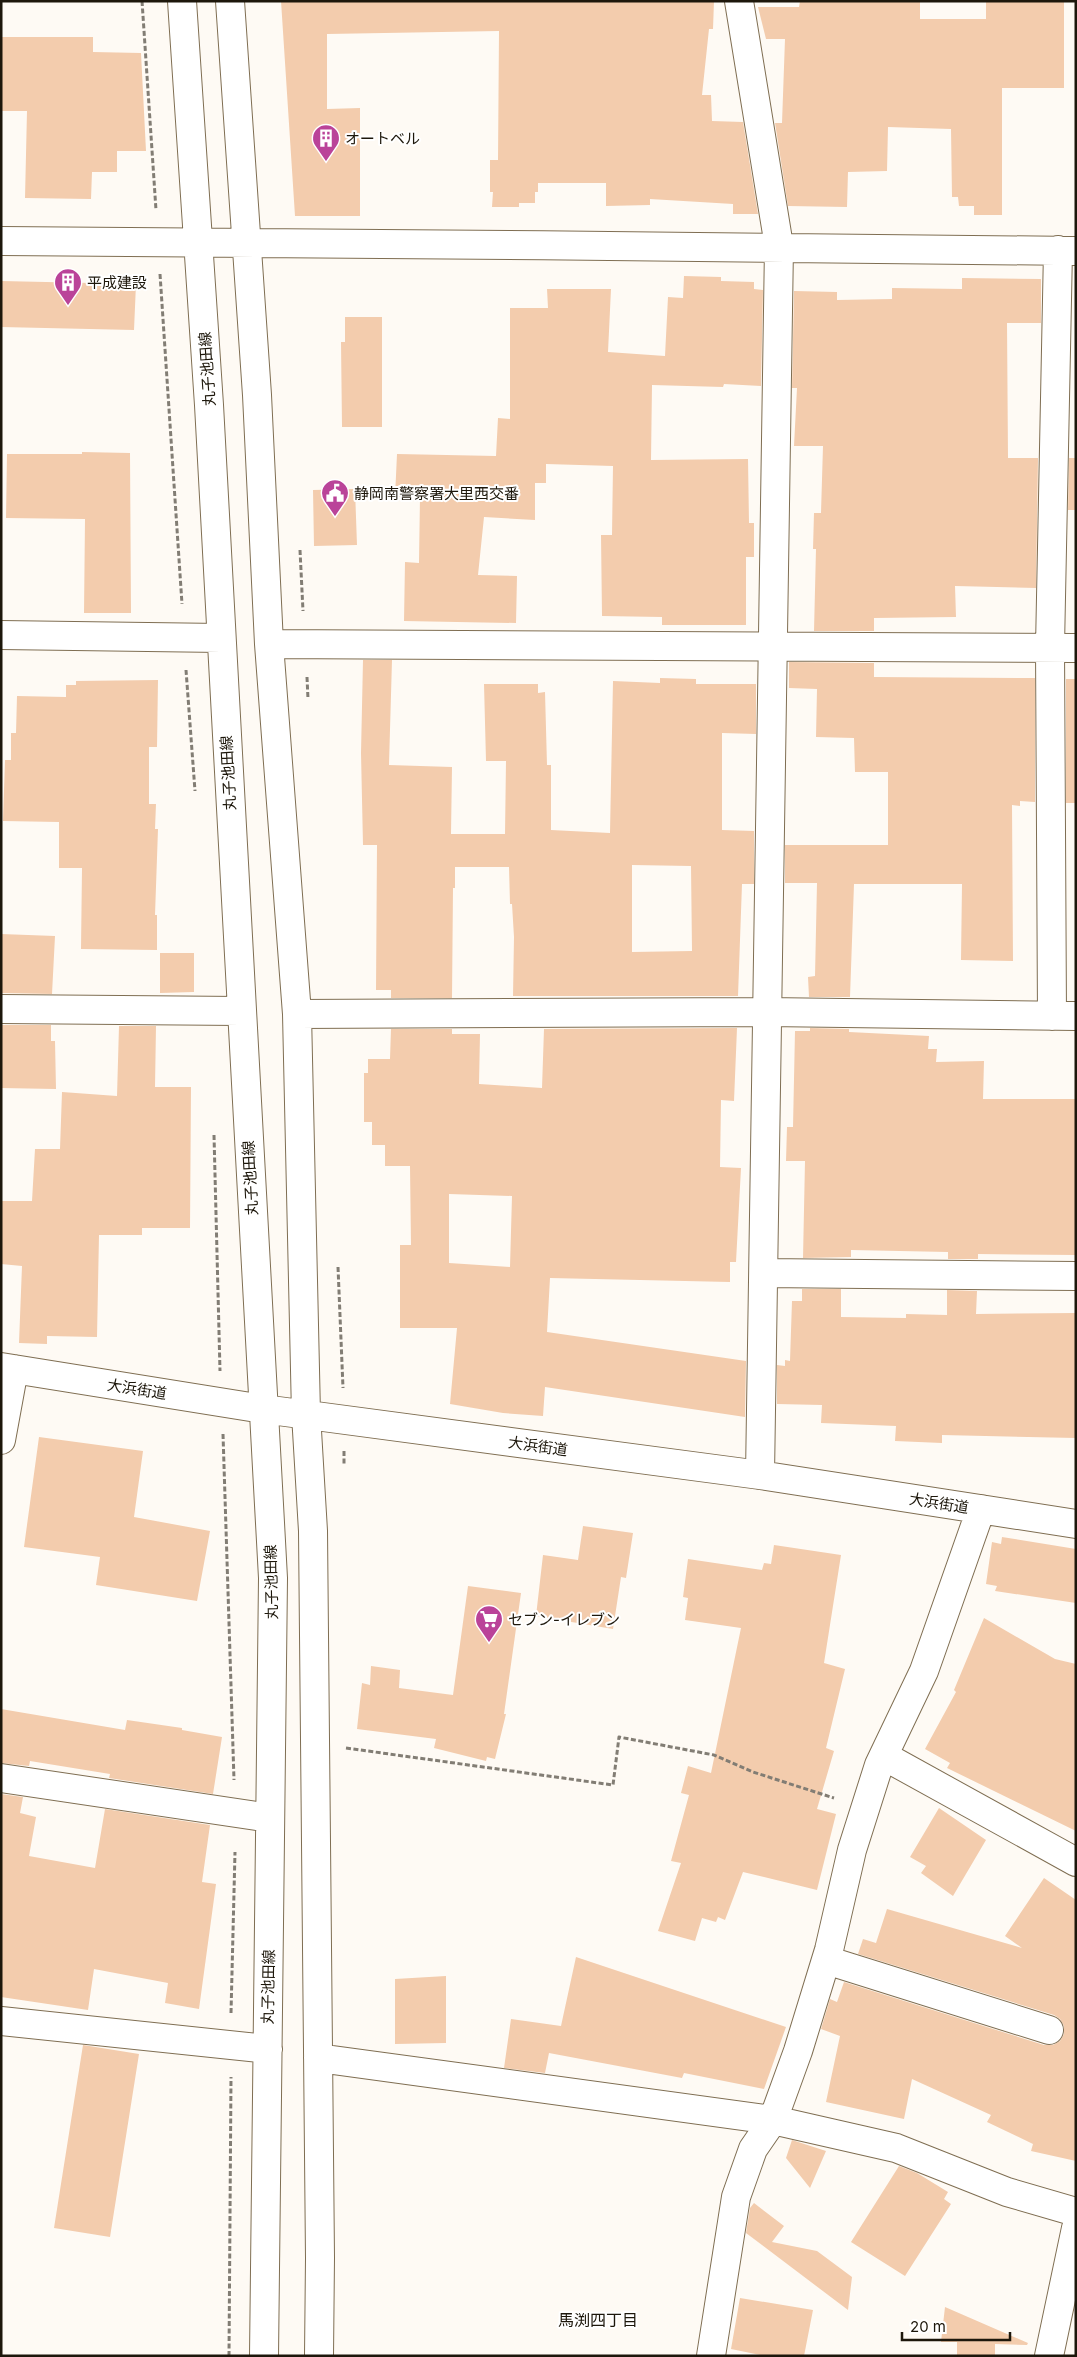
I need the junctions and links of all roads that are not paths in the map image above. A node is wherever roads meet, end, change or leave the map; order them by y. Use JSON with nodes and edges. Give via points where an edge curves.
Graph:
{"nodes":[{"id":1,"x":182,"y":1,"type":"edge"},
{"id":2,"x":230,"y":1,"type":"edge"},
{"id":3,"x":739,"y":1,"type":"edge"},
{"id":4,"x":1,"y":241,"type":"edge"},
{"id":5,"x":198,"y":244,"type":"junction"},
{"id":6,"x":245,"y":244,"type":"junction"},
{"id":7,"x":779,"y":246,"type":"junction"},
{"id":8,"x":1067,"y":250,"type":"edge"},
{"id":9,"x":1,"y":634,"type":"edge"},
{"id":10,"x":221,"y":638,"type":"junction"},
{"id":11,"x":269,"y":644,"type":"junction"},
{"id":12,"x":771,"y":645,"type":"junction"},
{"id":13,"x":1063,"y":648,"type":"edge"},
{"id":14,"x":1,"y":1009,"type":"edge"},
{"id":15,"x":240,"y":1011,"type":"junction"},
{"id":16,"x":766,"y":1012,"type":"junction"},
{"id":17,"x":297,"y":1014,"type":"junction"},
{"id":18,"x":1064,"y":1016,"type":"edge"},
{"id":19,"x":764,"y":1273,"type":"junction"},
{"id":20,"x":1076,"y":1276,"type":"edge"},
{"id":21,"x":8,"y":1368,"type":"edge"},
{"id":22,"x":263,"y":1409,"type":"junction"},
{"id":23,"x":306,"y":1414,"type":"junction"},
{"id":24,"x":1,"y":1440,"type":"edge"},
{"id":25,"x":760,"y":1475,"type":"junction"},
{"id":26,"x":981,"y":1509,"type":"junction"},
{"id":27,"x":1076,"y":1524,"type":"edge"},
{"id":28,"x":884,"y":1756,"type":"junction"},
{"id":29,"x":1,"y":1778,"type":"edge"},
{"id":30,"x":270,"y":1818,"type":"junction"},
{"id":31,"x":1076,"y":1862,"type":"edge"},
{"id":32,"x":826,"y":1960,"type":"junction"},
{"id":33,"x":1,"y":2021,"type":"edge"},
{"id":34,"x":1049,"y":2030,"type":"dead end"},
{"id":35,"x":268,"y":2049,"type":"junction"},
{"id":36,"x":318,"y":2058,"type":"junction"},
{"id":37,"x":773,"y":2120,"type":"junction"},
{"id":38,"x":1076,"y":2212,"type":"edge"},
{"id":39,"x":1076,"y":2228,"type":"edge"},
{"id":40,"x":264,"y":2356,"type":"edge"},
{"id":41,"x":319,"y":2356,"type":"edge"},
{"id":42,"x":711,"y":2356,"type":"edge"},
{"id":43,"x":1049,"y":2356,"type":"edge"}],
"edges":[{"from":1,"to":5,"type":"street","name":"丸子池田線"},
{"from":2,"to":6,"type":"street"},
{"from":3,"to":7,"type":"street"},
{"from":4,"to":5,"type":"street"},
{"from":5,"to":6,"type":"street"},
{"from":5,"to":10,"type":"street","name":"丸子池田線"},
{"from":6,"to":7,"type":"street"},
{"from":6,"to":11,"type":"street","via":[[257,395]]},
{"from":7,"to":8,"type":"street"},
{"from":7,"to":12,"type":"street"},
{"from":8,"to":13,"type":"street"},
{"from":9,"to":10,"type":"street"},
{"from":10,"to":15,"type":"street","name":"丸子池田線"},
{"from":11,"to":12,"type":"street"},
{"from":11,"to":17,"type":"street"},
{"from":12,"to":13,"type":"street"},
{"from":12,"to":16,"type":"street"},
{"from":13,"to":18,"type":"street"},
{"from":14,"to":15,"type":"street"},
{"from":15,"to":22,"type":"street","name":"丸子池田線"},
{"from":16,"to":17,"type":"street"},
{"from":16,"to":18,"type":"street"},
{"from":16,"to":19,"type":"street"},
{"from":17,"to":23,"type":"street"},
{"from":19,"to":20,"type":"street"},
{"from":19,"to":25,"type":"street"},
{"from":21,"to":22,"type":"street","name":"大浜街道"},
{"from":21,"to":24,"type":"street"},
{"from":22,"to":23,"type":"street","name":"大浜街道"},
{"from":22,"to":30,"type":"street","name":"丸子池田線","via":[[272,1578]]},
{"from":23,"to":25,"type":"street","name":"大浜街道"},
{"from":23,"to":36,"type":"street","via":[[312,1532]]},
{"from":25,"to":26,"type":"street","name":"大浜街道"},
{"from":26,"to":27,"type":"street","name":"大浜街道"},
{"from":26,"to":28,"type":"street","via":[[924,1671]]},
{"from":28,"to":31,"type":"street"},
{"from":28,"to":32,"type":"street","via":[[852,1850]]},
{"from":29,"to":30,"type":"street"},
{"from":30,"to":35,"type":"street","name":"丸子池田線"},
{"from":32,"to":34,"type":"street"},
{"from":32,"to":37,"type":"street"},
{"from":33,"to":35,"type":"street"},
{"from":35,"to":40,"type":"street","name":"丸子池田線"},
{"from":36,"to":37,"type":"street"},
{"from":36,"to":41,"type":"street"},
{"from":37,"to":38,"type":"street","via":[[896,2148],[1007,2192]]},
{"from":37,"to":42,"type":"street","via":[[754,2149],[736,2197]]},
{"from":39,"to":43,"type":"street"}]}
